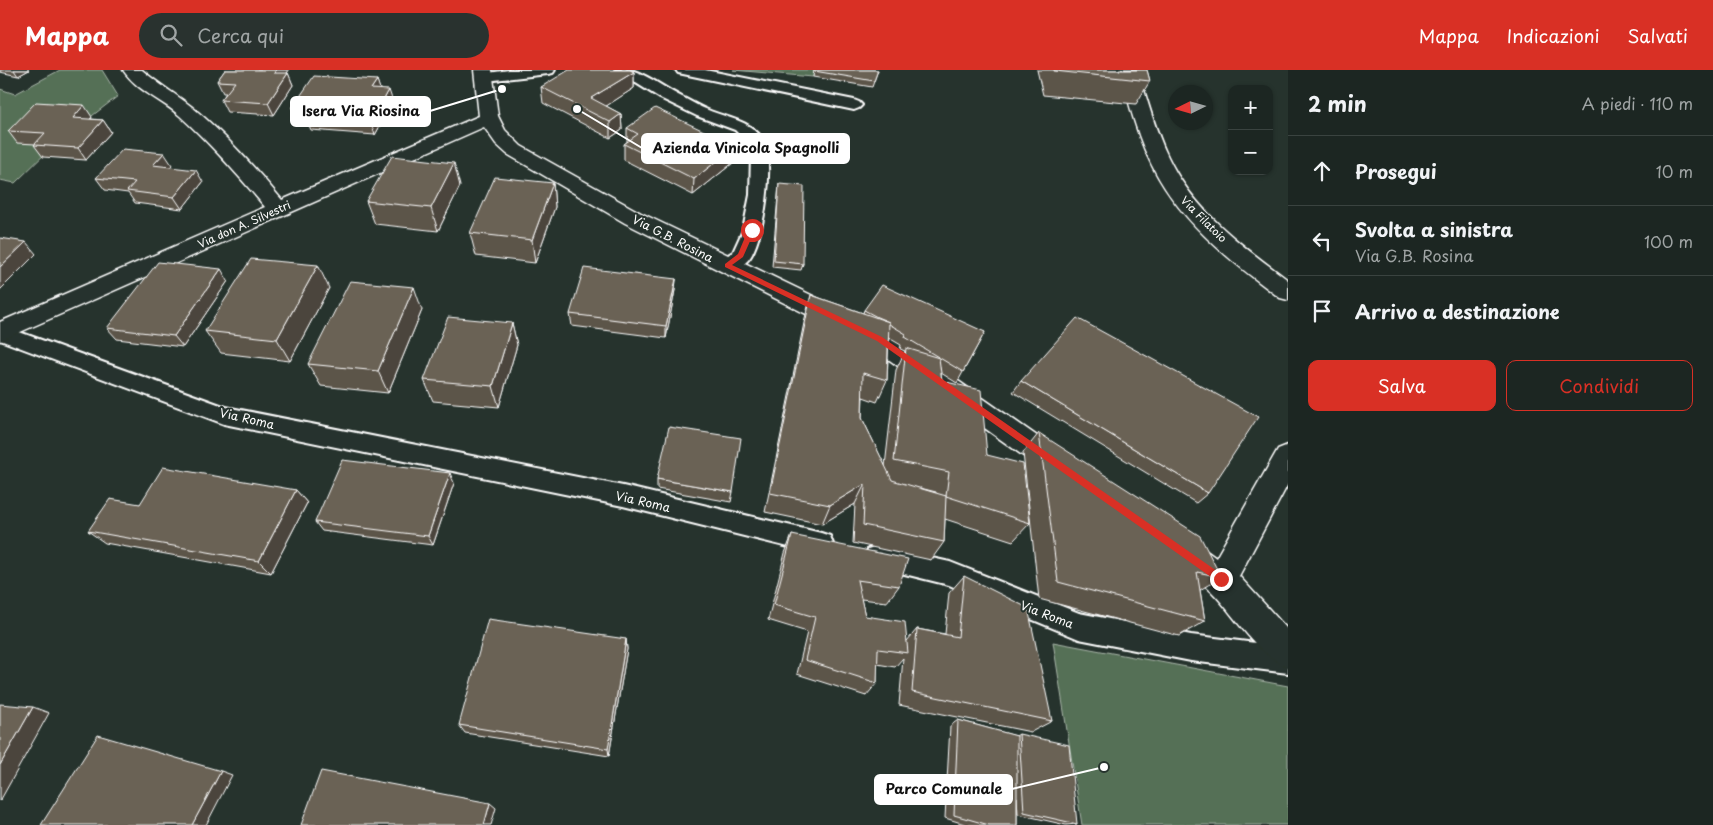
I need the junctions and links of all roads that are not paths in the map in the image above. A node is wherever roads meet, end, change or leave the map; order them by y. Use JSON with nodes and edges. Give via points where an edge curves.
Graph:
{"nodes":[{"id":1,"x":132,"y":70,"type":"edge"},
{"id":2,"x":548,"y":70,"type":"edge"},
{"id":3,"x":622,"y":70,"type":"edge"},
{"id":4,"x":683,"y":70,"type":"edge"},
{"id":5,"x":1128,"y":70,"type":"edge"},
{"id":6,"x":485,"y":74,"type":"edge"},
{"id":7,"x":854,"y":105,"type":"dead end"},
{"id":8,"x":488,"y":119,"type":"junction"},
{"id":9,"x":278,"y":209,"type":"junction"},
{"id":10,"x":727,"y":266,"type":"junction"},
{"id":11,"x":1288,"y":292,"type":"edge"},
{"id":12,"x":1,"y":332,"type":"edge"},
{"id":13,"x":1288,"y":457,"type":"edge"},
{"id":14,"x":1078,"y":479,"type":"edge"},
{"id":15,"x":1173,"y":546,"type":"edge"},
{"id":16,"x":1221,"y":579,"type":"junction"},
{"id":17,"x":1284,"y":651,"type":"edge"}],
"edges":[{"from":1,"to":9,"type":"street","via":[[185,111],[233,156]]},
{"from":2,"to":6,"type":"lane"},
{"from":3,"to":10,"type":"lane","via":[[665,95],[741,128],[755,140],[759,154],[759,195],[752,230],[741,256]]},
{"from":4,"to":7,"type":"lane"},
{"from":5,"to":11,"type":"street","name":"Via Filatoio","via":[[1150,138],[1164,170],[1185,202],[1231,246]]},
{"from":6,"to":8,"type":"street"},
{"from":8,"to":9,"type":"street","name":"Via don A. Silvestri"},
{"from":8,"to":10,"type":"street","name":"Via G.B. Rosina","via":[[500,139],[540,166]]},
{"from":9,"to":12,"type":"street","name":"Via don A. Silvestri"},
{"from":10,"to":14,"type":"street","name":"Via G.B. Rosina","via":[[879,339]]},
{"from":12,"to":17,"type":"lane","name":"Via Roma","via":[[224,415],[623,496],[950,574],[1079,626],[1191,648]]},
{"from":13,"to":16,"type":"street"},
{"from":15,"to":16,"type":"street"},
{"from":16,"to":17,"type":"street"}]}
